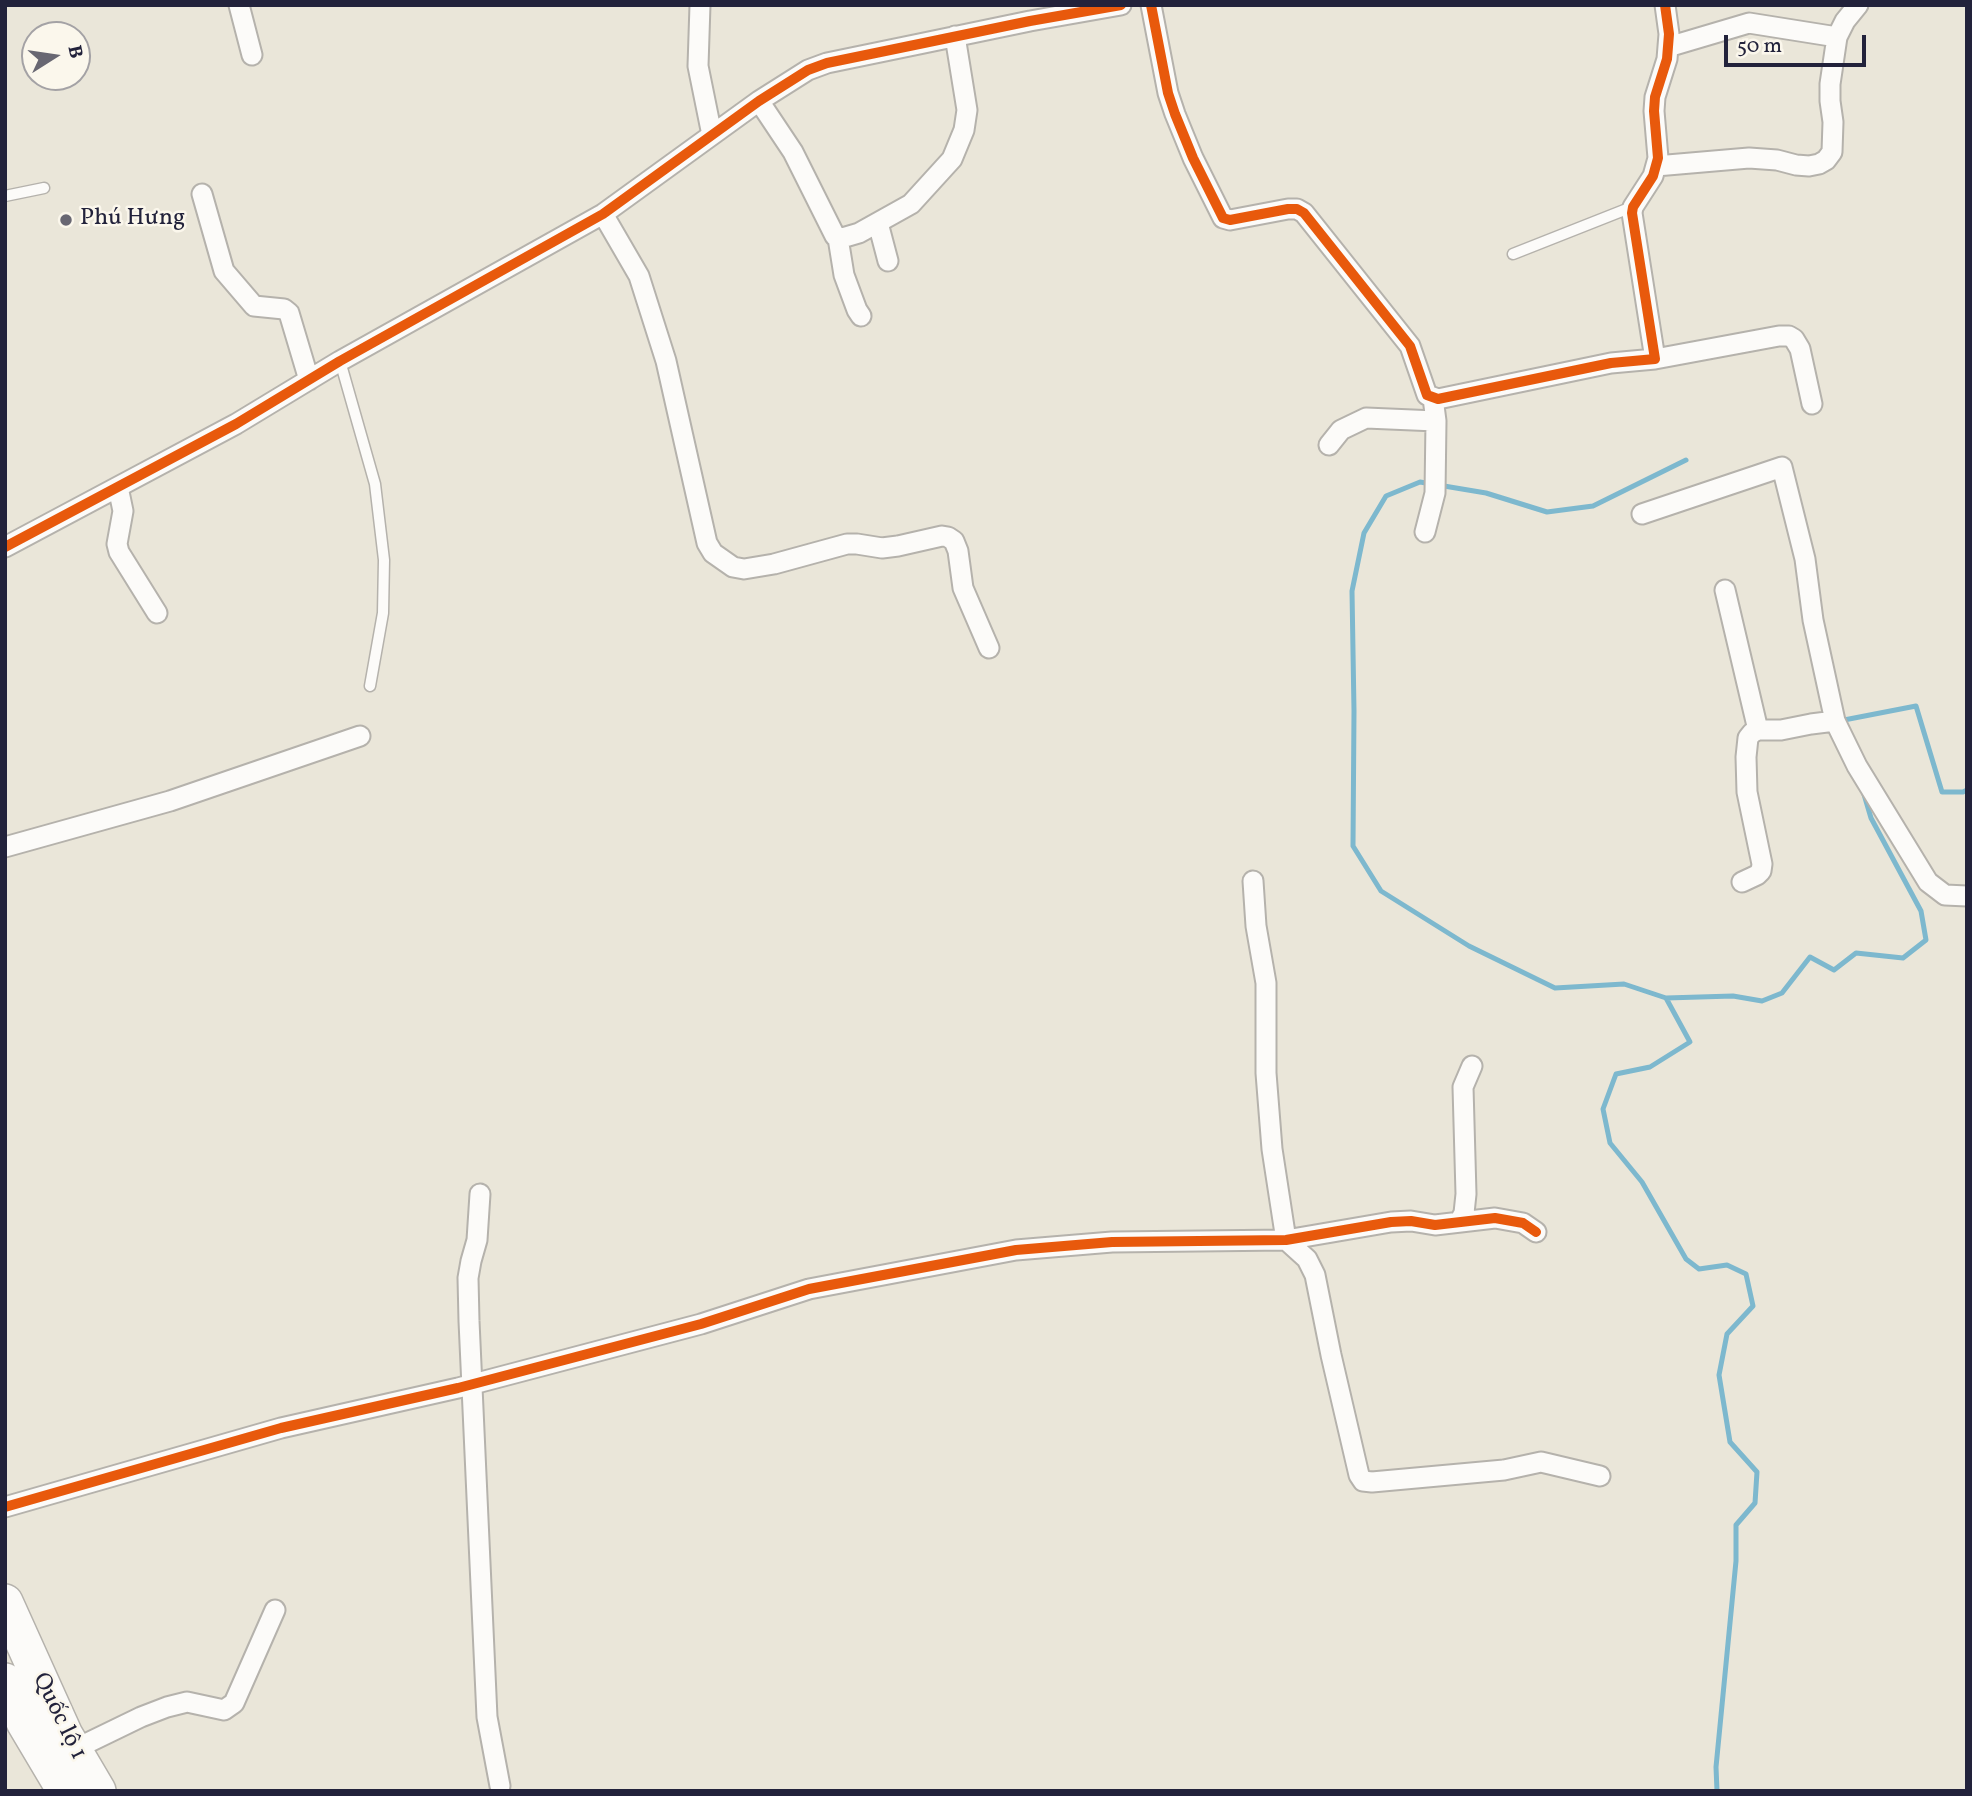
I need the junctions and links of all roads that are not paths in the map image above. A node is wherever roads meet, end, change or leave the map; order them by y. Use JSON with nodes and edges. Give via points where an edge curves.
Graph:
{"nodes":[{"id":1,"x":239,"y":5,"type":"edge"},
{"id":2,"x":700,"y":5,"type":"edge"},
{"id":3,"x":1121,"y":5,"type":"edge"},
{"id":4,"x":1151,"y":5,"type":"edge"},
{"id":5,"x":1665,"y":5,"type":"edge"},
{"id":6,"x":1858,"y":5,"type":"edge"},
{"id":7,"x":955,"y":36,"type":"junction"},
{"id":8,"x":1837,"y":37,"type":"junction"},
{"id":9,"x":1668,"y":47,"type":"junction"},
{"id":10,"x":252,"y":55,"type":"dead end"},
{"id":11,"x":759,"y":101,"type":"junction"},
{"id":12,"x":712,"y":135,"type":"junction"},
{"id":13,"x":1656,"y":166,"type":"junction"},
{"id":14,"x":44,"y":188,"type":"dead end"},
{"id":15,"x":202,"y":194,"type":"dead end"},
{"id":16,"x":5,"y":196,"type":"edge"},
{"id":17,"x":1633,"y":207,"type":"junction"},
{"id":18,"x":603,"y":214,"type":"junction"},
{"id":19,"x":878,"y":223,"type":"junction"},
{"id":20,"x":838,"y":237,"type":"junction"},
{"id":21,"x":1513,"y":254,"type":"dead end"},
{"id":22,"x":888,"y":261,"type":"dead end"},
{"id":23,"x":861,"y":316,"type":"dead end"},
{"id":24,"x":1655,"y":359,"type":"junction"},
{"id":25,"x":340,"y":361,"type":"junction"},
{"id":26,"x":309,"y":380,"type":"junction"},
{"id":27,"x":1433,"y":398,"type":"junction"},
{"id":28,"x":1812,"y":404,"type":"dead end"},
{"id":29,"x":1436,"y":421,"type":"junction"},
{"id":30,"x":1329,"y":445,"type":"dead end"},
{"id":31,"x":118,"y":487,"type":"junction"},
{"id":32,"x":1642,"y":514,"type":"dead end"},
{"id":33,"x":1425,"y":533,"type":"dead end"},
{"id":34,"x":5,"y":547,"type":"edge"},
{"id":35,"x":1725,"y":590,"type":"dead end"},
{"id":36,"x":157,"y":613,"type":"dead end"},
{"id":37,"x":989,"y":648,"type":"dead end"},
{"id":38,"x":370,"y":685,"type":"dead end"},
{"id":39,"x":1835,"y":721,"type":"junction"},
{"id":40,"x":1758,"y":730,"type":"junction"},
{"id":41,"x":359,"y":736,"type":"dead end"},
{"id":42,"x":5,"y":847,"type":"edge"},
{"id":43,"x":1252,"y":881,"type":"dead end"},
{"id":44,"x":1742,"y":882,"type":"dead end"},
{"id":45,"x":1967,"y":896,"type":"edge"},
{"id":46,"x":1472,"y":1066,"type":"dead end"},
{"id":47,"x":480,"y":1194,"type":"dead end"},
{"id":48,"x":1459,"y":1222,"type":"junction"},
{"id":49,"x":1536,"y":1232,"type":"dead end"},
{"id":50,"x":1286,"y":1240,"type":"junction"},
{"id":51,"x":471,"y":1384,"type":"junction"},
{"id":52,"x":1600,"y":1476,"type":"dead end"},
{"id":53,"x":5,"y":1507,"type":"edge"},
{"id":54,"x":5,"y":1602,"type":"edge"},
{"id":55,"x":275,"y":1610,"type":"dead end"},
{"id":56,"x":5,"y":1681,"type":"edge"},
{"id":57,"x":73,"y":1750,"type":"junction"},
{"id":58,"x":500,"y":1786,"type":"dead end"},
{"id":59,"x":65,"y":1791,"type":"edge"},
{"id":60,"x":98,"y":1791,"type":"edge"}],
"edges":[{"from":1,"to":10,"type":"street"},
{"from":2,"to":12,"type":"street","via":[[698,66]]},
{"from":3,"to":7,"type":"street"},
{"from":4,"to":27,"type":"street","via":[[1175,114],[1223,218],[1288,209],[1304,213],[1410,346],[1427,395]]},
{"from":5,"to":9,"type":"street"},
{"from":6,"to":8,"type":"street"},
{"from":7,"to":11,"type":"street","via":[[817,66]]},
{"from":7,"to":19,"type":"street","via":[[967,110],[964,130],[952,159],[911,204]]},
{"from":8,"to":9,"type":"street","via":[[1749,23]]},
{"from":8,"to":13,"type":"street","via":[[1830,84],[1832,152],[1826,160],[1809,166],[1749,158]]},
{"from":9,"to":13,"type":"street","via":[[1655,97]]},
{"from":11,"to":12,"type":"street"},
{"from":11,"to":20,"type":"street","via":[[793,152]]},
{"from":12,"to":18,"type":"street"},
{"from":13,"to":17,"type":"street"},
{"from":14,"to":16,"type":"lane"},
{"from":15,"to":26,"type":"street","via":[[224,271],[254,306],[289,313]]},
{"from":17,"to":21,"type":"lane"},
{"from":17,"to":24,"type":"street"},
{"from":18,"to":25,"type":"street"},
{"from":18,"to":37,"type":"street","via":[[639,276],[666,361],[713,553],[744,569],[847,544],[882,548],[948,537],[958,551],[963,587]]},
{"from":19,"to":20,"type":"street"},
{"from":19,"to":22,"type":"street"},
{"from":20,"to":23,"type":"street","via":[[844,275]]},
{"from":24,"to":27,"type":"street","via":[[1611,363]]},
{"from":24,"to":28,"type":"street","via":[[1789,336],[1800,349]]},
{"from":25,"to":26,"type":"street"},
{"from":25,"to":38,"type":"lane","via":[[375,484],[384,560],[383,613]]},
{"from":26,"to":31,"type":"street"},
{"from":27,"to":29,"type":"street"},
{"from":29,"to":30,"type":"street","via":[[1366,418],[1341,430]]},
{"from":29,"to":33,"type":"street","via":[[1434,493]]},
{"from":31,"to":34,"type":"street"},
{"from":31,"to":36,"type":"street","via":[[123,511],[119,552]]},
{"from":32,"to":39,"type":"street","via":[[1782,467],[1805,559]]},
{"from":35,"to":40,"type":"street"},
{"from":39,"to":40,"type":"street"},
{"from":39,"to":45,"type":"street","via":[[1928,882],[1945,895]]},
{"from":40,"to":44,"type":"street","via":[[1748,738],[1747,792],[1762,864],[1757,875]]},
{"from":41,"to":42,"type":"street","via":[[170,801]]},
{"from":43,"to":50,"type":"street","via":[[1266,983],[1272,1149]]},
{"from":46,"to":48,"type":"street","via":[[1463,1087],[1466,1194]]},
{"from":47,"to":51,"type":"street","via":[[477,1240],[468,1278]]},
{"from":48,"to":49,"type":"street","via":[[1506,1219]]},
{"from":48,"to":50,"type":"street","via":[[1391,1222]]},
{"from":50,"to":51,"type":"street","via":[[1112,1242],[1003,1253],[809,1289],[701,1324]]},
{"from":50,"to":52,"type":"street","via":[[1307,1259],[1315,1275],[1363,1481],[1504,1470],[1541,1462]]},
{"from":51,"to":53,"type":"street","via":[[281,1428]]},
{"from":51,"to":58,"type":"street","via":[[487,1717]]},
{"from":54,"to":57,"type":"highway","name":"Quốc lộ 1"},
{"from":55,"to":57,"type":"street","via":[[234,1703],[224,1710],[187,1702],[167,1707]]},
{"from":56,"to":59,"type":"highway","name":"Quốc lộ 1"},
{"from":57,"to":60,"type":"highway","name":"Quốc lộ 1"}]}
